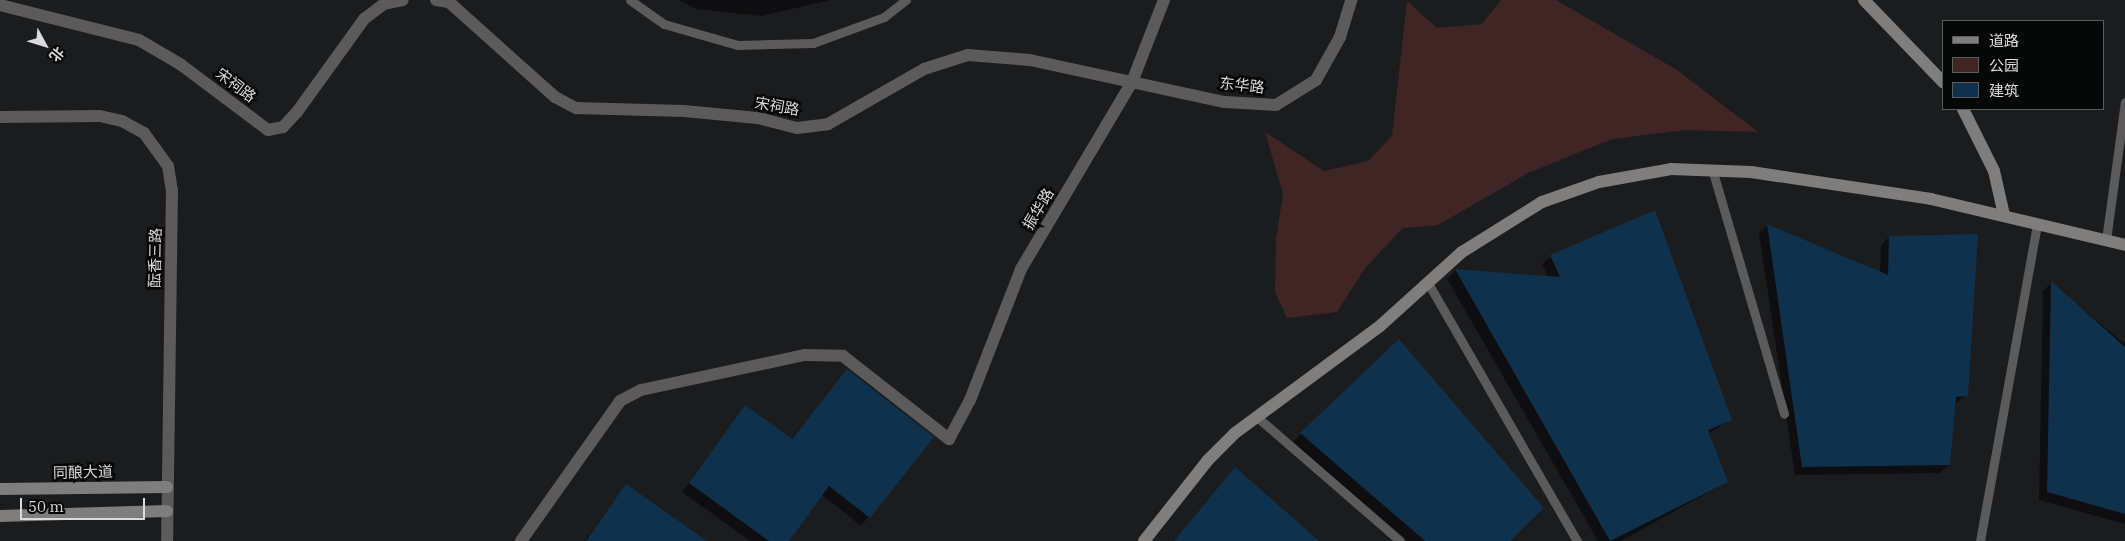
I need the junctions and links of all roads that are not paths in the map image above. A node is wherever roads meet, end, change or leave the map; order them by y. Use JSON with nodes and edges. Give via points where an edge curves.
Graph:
{"nodes":[{"id":1,"x":403,"y":0,"type":"edge"},
{"id":2,"x":436,"y":0,"type":"edge"},
{"id":3,"x":630,"y":0,"type":"edge"},
{"id":4,"x":906,"y":0,"type":"edge"},
{"id":5,"x":1164,"y":0,"type":"edge"},
{"id":6,"x":1351,"y":0,"type":"edge"},
{"id":7,"x":1864,"y":0,"type":"edge"},
{"id":8,"x":0,"y":5,"type":"edge"},
{"id":9,"x":1942,"y":81,"type":"edge"},
{"id":10,"x":1132,"y":82,"type":"junction"},
{"id":11,"x":2125,"y":102,"type":"edge"},
{"id":12,"x":1964,"y":110,"type":"edge"},
{"id":13,"x":0,"y":117,"type":"edge"},
{"id":14,"x":2121,"y":166,"type":"edge"},
{"id":15,"x":1712,"y":170,"type":"junction"},
{"id":16,"x":2004,"y":215,"type":"junction"},
{"id":17,"x":2037,"y":223,"type":"junction"},
{"id":18,"x":2106,"y":240,"type":"junction"},
{"id":19,"x":2125,"y":245,"type":"edge"},
{"id":20,"x":1428,"y":283,"type":"junction"},
{"id":21,"x":1784,"y":414,"type":"dead end"},
{"id":22,"x":1258,"y":417,"type":"junction"},
{"id":23,"x":167,"y":487,"type":"junction"},
{"id":24,"x":0,"y":489,"type":"edge"},
{"id":25,"x":167,"y":511,"type":"junction"},
{"id":26,"x":0,"y":516,"type":"edge"},
{"id":27,"x":167,"y":541,"type":"edge"},
{"id":28,"x":521,"y":541,"type":"edge"},
{"id":29,"x":1144,"y":541,"type":"edge"},
{"id":30,"x":1400,"y":541,"type":"edge"},
{"id":31,"x":1577,"y":541,"type":"edge"},
{"id":32,"x":1980,"y":541,"type":"edge"}],
"edges":[{"from":1,"to":8,"type":"street","name":"宋祠路","via":[[384,4],[364,19],[283,128],[268,130],[180,64],[139,40]]},
{"from":2,"to":10,"type":"street","name":"宋祠路","via":[[449,2],[555,97],[576,108],[684,111],[758,118],[797,128],[828,124],[924,69],[968,55],[1030,60]]},
{"from":3,"to":4,"type":"lane","via":[[664,24],[737,45],[813,43],[884,17]]},
{"from":5,"to":10,"type":"street","name":"振华路"},
{"from":6,"to":10,"type":"street","name":"东华路","via":[[1340,37],[1316,80],[1276,105],[1225,102]]},
{"from":7,"to":9,"type":"street"},
{"from":10,"to":28,"type":"street","name":"振华路","via":[[1021,269],[970,400],[948,439],[843,356],[804,355],[641,390],[620,401]]},
{"from":11,"to":14,"type":"lane"},
{"from":12,"to":16,"type":"street","via":[[1994,170]]},
{"from":13,"to":23,"type":"street","name":"酝香三路","via":[[100,116],[122,121],[144,133],[168,166],[172,190]]},
{"from":14,"to":18,"type":"lane"},
{"from":15,"to":16,"type":"street","via":[[1922,197]]},
{"from":15,"to":20,"type":"street","via":[[1643,173],[1542,202],[1462,252]]},
{"from":15,"to":21,"type":"lane"},
{"from":16,"to":17,"type":"street"},
{"from":17,"to":18,"type":"street"},
{"from":17,"to":32,"type":"lane"},
{"from":18,"to":19,"type":"street"},
{"from":20,"to":22,"type":"street","via":[[1333,362]]},
{"from":20,"to":31,"type":"lane"},
{"from":22,"to":29,"type":"street","via":[[1208,460]]},
{"from":22,"to":30,"type":"lane"},
{"from":23,"to":24,"type":"street","name":"同酿大道"},
{"from":23,"to":25,"type":"street","name":"酝香三路"},
{"from":25,"to":26,"type":"street"},
{"from":25,"to":27,"type":"street","name":"酝香三路"}]}
